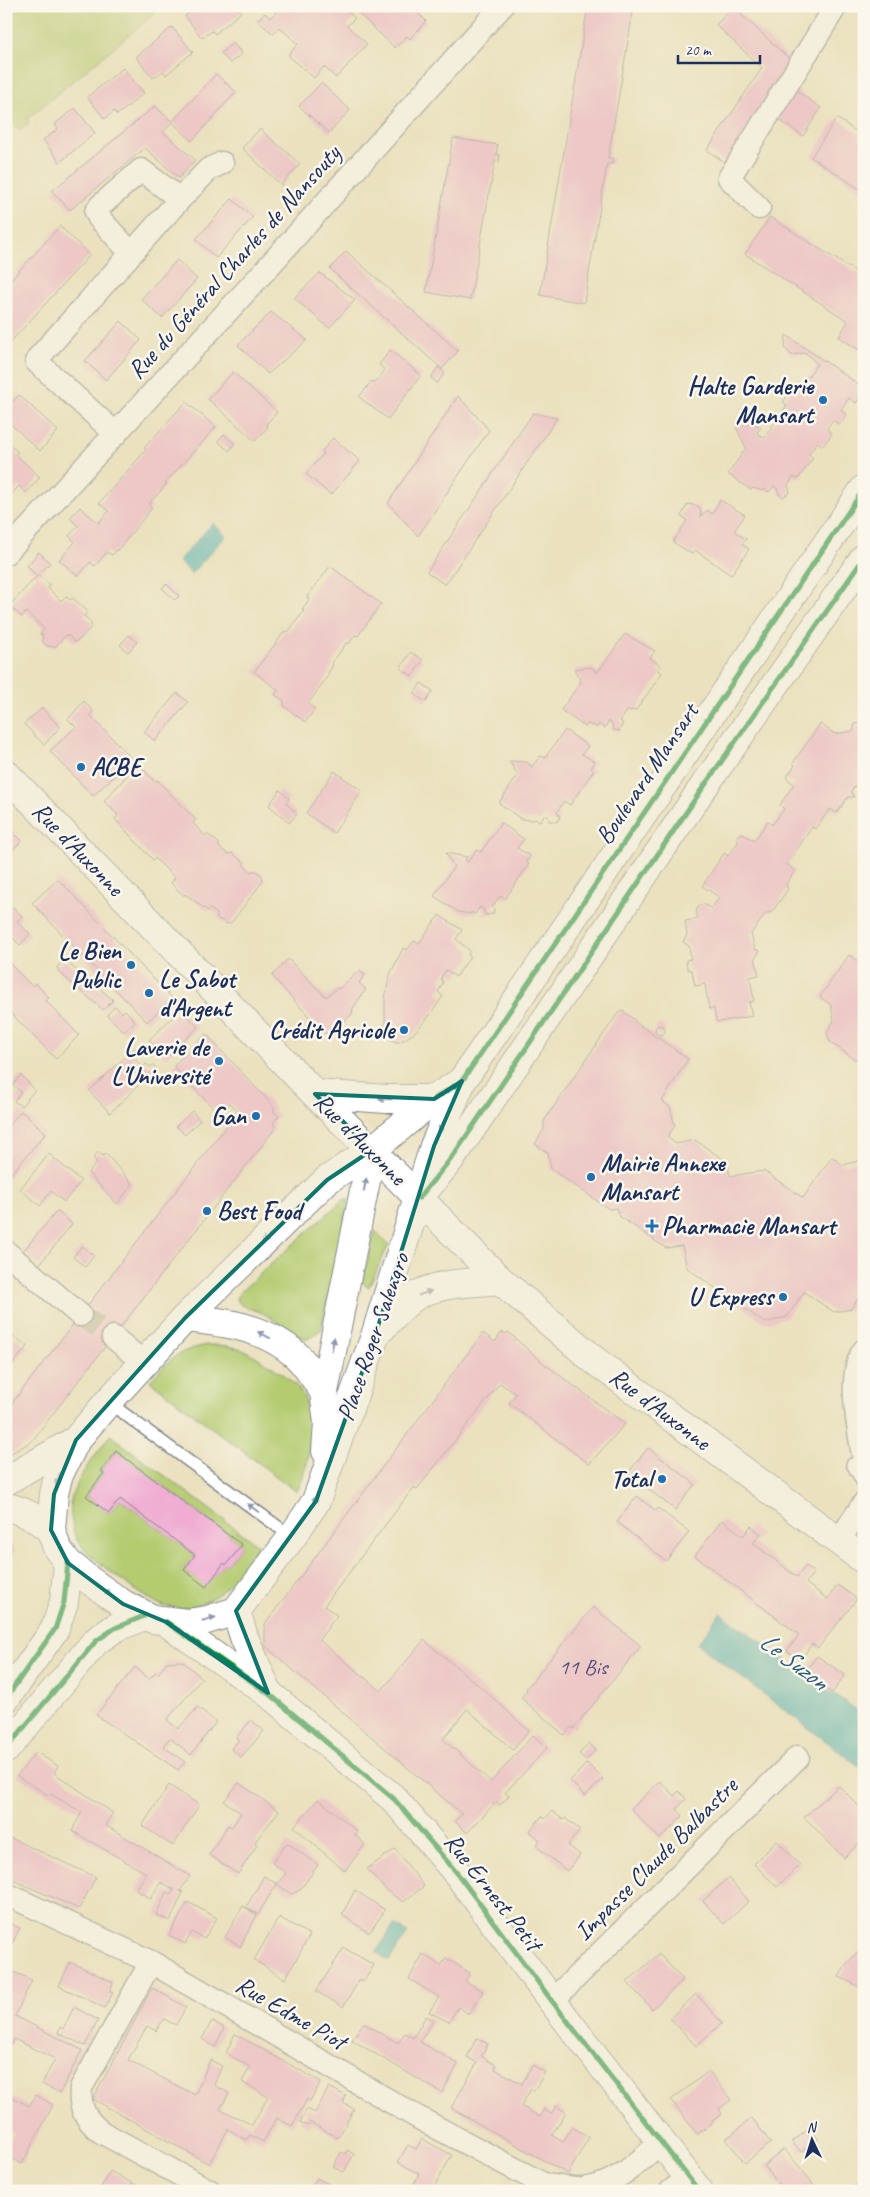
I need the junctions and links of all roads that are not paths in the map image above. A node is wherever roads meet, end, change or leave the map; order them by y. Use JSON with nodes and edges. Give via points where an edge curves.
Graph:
{"nodes":[{"id":1,"x":502,"y":6,"type":"edge"},
{"id":2,"x":836,"y":6,"type":"edge"},
{"id":3,"x":222,"y":163,"type":"dead end"},
{"id":4,"x":180,"y":198,"type":"junction"},
{"id":5,"x":759,"y":208,"type":"dead end"},
{"id":6,"x":131,"y":252,"type":"junction"},
{"id":7,"x":116,"y":434,"type":"junction"},
{"id":8,"x":864,"y":489,"type":"edge"},
{"id":9,"x":6,"y":553,"type":"edge"},
{"id":10,"x":864,"y":558,"type":"edge"},
{"id":11,"x":6,"y":774,"type":"edge"},
{"id":12,"x":462,"y":1081,"type":"junction"},
{"id":13,"x":315,"y":1094,"type":"junction"},
{"id":14,"x":434,"y":1100,"type":"junction"},
{"id":15,"x":372,"y":1150,"type":"junction"},
{"id":16,"x":419,"y":1198,"type":"junction"},
{"id":17,"x":6,"y":1252,"type":"edge"},
{"id":18,"x":500,"y":1280,"type":"junction"},
{"id":19,"x":80,"y":1315,"type":"tunnel mouth"},
{"id":20,"x":185,"y":1318,"type":"junction"},
{"id":21,"x":375,"y":1336,"type":"junction"},
{"id":22,"x":113,"y":1337,"type":"tunnel mouth"},
{"id":23,"x":864,"y":1350,"type":"edge"},
{"id":24,"x":144,"y":1363,"type":"junction"},
{"id":25,"x":324,"y":1392,"type":"junction"},
{"id":26,"x":108,"y":1402,"type":"junction"},
{"id":27,"x":76,"y":1440,"type":"junction"},
{"id":28,"x":858,"y":1462,"type":"edge"},
{"id":29,"x":325,"y":1476,"type":"junction"},
{"id":30,"x":6,"y":1482,"type":"edge"},
{"id":31,"x":864,"y":1485,"type":"edge"},
{"id":32,"x":864,"y":1503,"type":"edge"},
{"id":33,"x":6,"y":1507,"type":"edge"},
{"id":34,"x":51,"y":1530,"type":"junction"},
{"id":35,"x":292,"y":1537,"type":"junction"},
{"id":36,"x":838,"y":1542,"type":"junction"},
{"id":37,"x":864,"y":1560,"type":"edge"},
{"id":38,"x":68,"y":1563,"type":"junction"},
{"id":39,"x":236,"y":1611,"type":"junction"},
{"id":40,"x":155,"y":1619,"type":"junction"},
{"id":41,"x":268,"y":1693,"type":"junction"},
{"id":42,"x":6,"y":1698,"type":"edge"},
{"id":43,"x":6,"y":1750,"type":"edge"},
{"id":44,"x":798,"y":1757,"type":"dead end"},
{"id":45,"x":6,"y":1894,"type":"edge"},
{"id":46,"x":151,"y":1962,"type":"junction"},
{"id":47,"x":552,"y":2001,"type":"junction"},
{"id":48,"x":662,"y":2141,"type":"junction"},
{"id":49,"x":686,"y":2186,"type":"edge"},
{"id":50,"x":549,"y":2188,"type":"edge"},
{"id":51,"x":210,"y":2191,"type":"edge"}],
"edges":[{"from":1,"to":7,"type":"street","name":"Rue du Général Charles de Nansouty"},
{"from":2,"to":5,"type":"street","via":[[729,178]]},
{"from":3,"to":4,"type":"street","via":[[209,169]]},
{"from":4,"to":6,"type":"street"},
{"from":4,"to":6,"type":"street","via":[[141,170],[100,206],[96,212],[99,218]]},
{"from":6,"to":7,"type":"street","via":[[37,362]]},
{"from":7,"to":9,"type":"street","name":"Rue du Général Charles de Nansouty"},
{"from":8,"to":12,"type":"main road","name":"Boulevard Mansart"},
{"from":10,"to":16,"type":"main road","via":[[700,792],[453,1156]]},
{"from":11,"to":13,"type":"main road","name":"Rue d'Auxonne"},
{"from":12,"to":14,"type":"main road"},
{"from":12,"to":16,"type":"main road","name":"Place Roger Salengro","one_way":true,"via":[[434,1146]]},
{"from":14,"to":13,"type":"main road","one_way":true},
{"from":13,"to":15,"type":"main road","name":"Rue d'Auxonne"},
{"from":14,"to":15,"type":"main road"},
{"from":15,"to":16,"type":"main road","name":"Rue d'Auxonne"},
{"from":15,"to":20,"type":"main road","one_way":true,"via":[[327,1180]]},
{"from":25,"to":15,"type":"main road","name":"Place Roger Salengro","one_way":true},
{"from":16,"to":18,"type":"main road","name":"Rue d'Auxonne"},
{"from":16,"to":21,"type":"main road","name":"Place Roger Salengro"},
{"from":17,"to":19,"type":"street"},
{"from":21,"to":18,"type":"main road","one_way":true,"via":[[419,1294],[442,1287]]},
{"from":18,"to":36,"type":"main road","name":"Rue d'Auxonne","via":[[594,1360]]},
{"from":20,"to":24,"type":"main road"},
{"from":25,"to":20,"type":"main road","name":"Place Roger Salengro","one_way":true,"via":[[296,1355],[278,1342],[234,1324]]},
{"from":21,"to":29,"type":"main road","name":"Place Roger Salengro"},
{"from":22,"to":24,"type":"street"},
{"from":23,"to":28,"type":"street","via":[[858,1359],[855,1379]]},
{"from":24,"to":26,"type":"main road"},
{"from":25,"to":29,"type":"main road","name":"Place Roger Salengro","via":[[328,1423]]},
{"from":26,"to":27,"type":"main road"},
{"from":35,"to":26,"type":"lane","one_way":true},
{"from":27,"to":30,"type":"main road"},
{"from":27,"to":34,"type":"main road","one_way":true,"via":[[58,1477]]},
{"from":28,"to":31,"type":"lane"},
{"from":35,"to":29,"type":"main road","name":"Place Roger Salengro","one_way":true,"via":[[316,1501]]},
{"from":32,"to":36,"type":"street"},
{"from":33,"to":34,"type":"main road","via":[[20,1509]]},
{"from":34,"to":38,"type":"main road","via":[[57,1548]]},
{"from":35,"to":39,"type":"main road","name":"Place Roger Salengro"},
{"from":36,"to":37,"type":"main road","name":"Rue d'Auxonne"},
{"from":38,"to":40,"type":"main road","one_way":true,"via":[[107,1593]]},
{"from":38,"to":42,"type":"main road","via":[[64,1602],[55,1629]]},
{"from":40,"to":39,"type":"main road","one_way":true,"via":[[188,1622]]},
{"from":39,"to":41,"type":"main road","name":"Rue Ernest Petit"},
{"from":40,"to":41,"type":"main road","name":"Rue Ernest Petit"},
{"from":40,"to":43,"type":"main road","via":[[115,1628],[96,1641]]},
{"from":41,"to":47,"type":"main road","name":"Rue Ernest Petit","via":[[394,1799],[457,1873]]},
{"from":44,"to":47,"type":"street","name":"Impasse Claude Balbastre"},
{"from":45,"to":46,"type":"street","name":"Rue Edme Piot"},
{"from":46,"to":50,"type":"street","name":"Rue Edme Piot","via":[[417,2117]]},
{"from":46,"to":51,"type":"street","via":[[81,2088],[82,2111],[101,2132]]},
{"from":47,"to":48,"type":"main road","name":"Rue Ernest Petit"},
{"from":48,"to":49,"type":"main road","name":"Rue Ernest Petit"},
{"from":48,"to":50,"type":"street","name":"Rue Edme Piot","via":[[633,2167],[610,2181],[583,2189]]}]}
